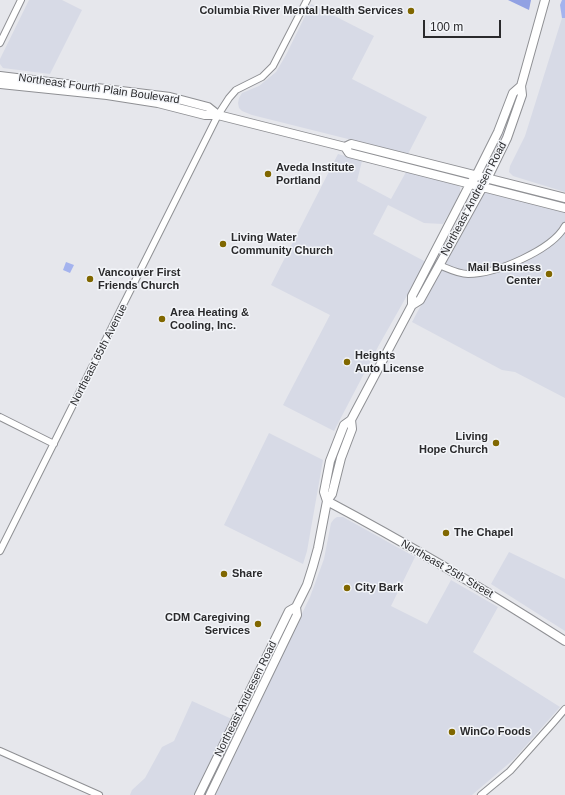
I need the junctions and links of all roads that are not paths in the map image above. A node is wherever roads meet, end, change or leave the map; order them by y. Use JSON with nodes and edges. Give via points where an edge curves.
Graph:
{"nodes":[{"id":1,"x":21,"y":0,"type":"edge"},
{"id":2,"x":298,"y":0,"type":"edge"},
{"id":3,"x":546,"y":0,"type":"edge"},
{"id":4,"x":306,"y":2,"type":"edge"},
{"id":5,"x":0,"y":43,"type":"edge"},
{"id":6,"x":0,"y":76,"type":"edge"},
{"id":7,"x":0,"y":84,"type":"edge"},
{"id":8,"x":521,"y":86,"type":"junction"},
{"id":9,"x":218,"y":115,"type":"junction"},
{"id":10,"x":345,"y":147,"type":"junction"},
{"id":11,"x":476,"y":176,"type":"junction"},
{"id":12,"x":487,"y":179,"type":"junction"},
{"id":13,"x":470,"y":184,"type":"junction"},
{"id":14,"x":482,"y":186,"type":"junction"},
{"id":15,"x":565,"y":198,"type":"edge"},
{"id":16,"x":565,"y":208,"type":"edge"},
{"id":17,"x":565,"y":226,"type":"edge"},
{"id":18,"x":441,"y":240,"type":"junction"},
{"id":19,"x":439,"y":265,"type":"junction"},
{"id":20,"x":427,"y":267,"type":"junction"},
{"id":21,"x":420,"y":300,"type":"junction"},
{"id":22,"x":412,"y":305,"type":"junction"},
{"id":23,"x":0,"y":417,"type":"edge"},
{"id":24,"x":54,"y":444,"type":"junction"},
{"id":25,"x":327,"y":500,"type":"junction"},
{"id":26,"x":0,"y":551,"type":"edge"},
{"id":27,"x":296,"y":607,"type":"junction"},
{"id":28,"x":565,"y":641,"type":"edge"},
{"id":29,"x":565,"y":709,"type":"edge"},
{"id":30,"x":0,"y":751,"type":"edge"},
{"id":31,"x":100,"y":795,"type":"edge"},
{"id":32,"x":199,"y":795,"type":"edge"},
{"id":33,"x":210,"y":795,"type":"edge"},
{"id":34,"x":481,"y":795,"type":"edge"}],
"edges":[{"from":1,"to":5,"type":"street"},
{"from":2,"to":4,"type":"street"},
{"from":3,"to":8,"type":"main road","name":"Northeast Andresen Road"},
{"from":4,"to":9,"type":"street","name":"Northeast 65th Avenue","via":[[273,66],[262,77],[236,90]]},
{"from":6,"to":9,"type":"main road","name":"Northeast Fourth Plain Boulevard","via":[[162,96],[208,107]]},
{"from":7,"to":9,"type":"main road","name":"Northeast Fourth Plain Boulevard","via":[[107,95],[205,115]]},
{"from":8,"to":11,"type":"main road","name":"Northeast Andresen Road","via":[[513,93]]},
{"from":8,"to":12,"type":"main road","name":"Northeast Andresen Road","via":[[522,95],[518,108]]},
{"from":9,"to":10,"type":"main road","name":"Northeast Fourth Plain Boulevard"},
{"from":9,"to":24,"type":"street","name":"Northeast 65th Avenue"},
{"from":10,"to":11,"type":"main road","name":"Northeast Fourth Plain Boulevard","via":[[351,144]]},
{"from":10,"to":13,"type":"main road","name":"Northeast Fourth Plain Boulevard","via":[[349,153]]},
{"from":11,"to":12,"type":"main road","name":"Northeast Fourth Plain Boulevard"},
{"from":11,"to":13,"type":"main road","name":"Northeast Andresen Road"},
{"from":12,"to":14,"type":"main road","name":"Northeast Andresen Road"},
{"from":12,"to":15,"type":"main road","name":"Northeast Fourth Plain Boulevard"},
{"from":13,"to":14,"type":"main road","name":"Northeast Fourth Plain Boulevard"},
{"from":13,"to":18,"type":"main road","name":"Northeast Andresen Road"},
{"from":14,"to":16,"type":"main road","name":"Northeast Fourth Plain Boulevard"},
{"from":14,"to":19,"type":"main road","name":"Northeast Andresen Road"},
{"from":17,"to":19,"type":"street","via":[[550,242],[511,264],[468,274]]},
{"from":18,"to":19,"type":"main road","via":[[442,248],[436,262]]},
{"from":18,"to":20,"type":"main road","name":"Northeast Andresen Road"},
{"from":19,"to":21,"type":"main road","name":"Northeast Andresen Road"},
{"from":20,"to":21,"type":"main road","via":[[430,271],[419,292]]},
{"from":20,"to":22,"type":"main road","name":"Northeast Andresen Road","via":[[412,296]]},
{"from":21,"to":22,"type":"main road","name":"Northeast Andresen Road"},
{"from":22,"to":25,"type":"main road","name":"Northeast Andresen Road","via":[[351,420],[344,425],[333,452],[324,492]]},
{"from":23,"to":24,"type":"street"},
{"from":24,"to":26,"type":"street","name":"Northeast 65th Avenue"},
{"from":25,"to":27,"type":"main road","name":"Northeast Andresen Road","via":[[315,561]]},
{"from":25,"to":28,"type":"main road","name":"Northeast 25th Street","via":[[496,597]]},
{"from":27,"to":32,"type":"main road","name":"Northeast Andresen Road","via":[[289,611]]},
{"from":27,"to":33,"type":"main road","name":"Northeast Andresen Road","via":[[297,615]]},
{"from":29,"to":34,"type":"street","via":[[510,771]]},
{"from":30,"to":31,"type":"street"}]}
